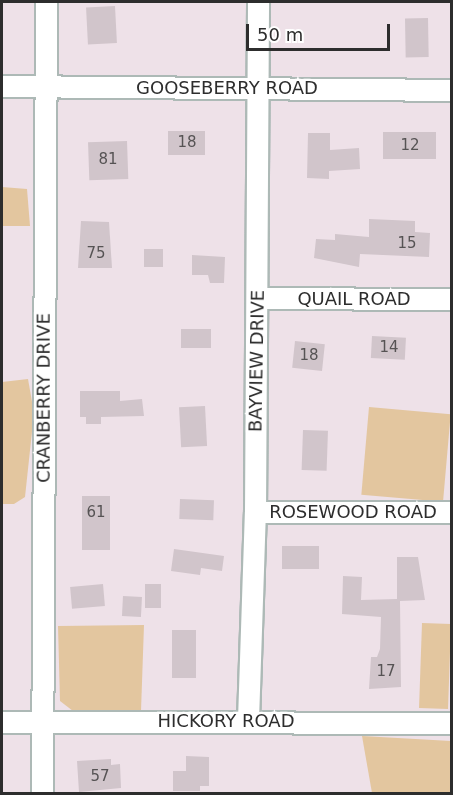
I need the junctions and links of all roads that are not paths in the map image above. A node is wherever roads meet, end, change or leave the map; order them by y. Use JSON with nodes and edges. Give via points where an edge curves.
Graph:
{"nodes":[{"id":1,"x":46,"y":2,"type":"edge"},
{"id":2,"x":258,"y":2,"type":"edge"},
{"id":3,"x":2,"y":86,"type":"edge"},
{"id":4,"x":45,"y":87,"type":"junction"},
{"id":5,"x":259,"y":87,"type":"junction"},
{"id":6,"x":452,"y":90,"type":"edge"},
{"id":7,"x":257,"y":298,"type":"junction"},
{"id":8,"x":452,"y":299,"type":"edge"},
{"id":9,"x":255,"y":512,"type":"junction"},
{"id":10,"x":452,"y":512,"type":"edge"},
{"id":11,"x":248,"y":720,"type":"junction"},
{"id":12,"x":2,"y":722,"type":"edge"},
{"id":13,"x":42,"y":723,"type":"junction"},
{"id":14,"x":452,"y":723,"type":"edge"},
{"id":15,"x":42,"y":794,"type":"edge"}],
"edges":[{"from":1,"to":4,"type":"street","name":"CRANBERRY DRIVE"},
{"from":2,"to":5,"type":"street","name":"BAYVIEW DRIVE"},
{"from":3,"to":4,"type":"street","name":"GOOSEBERRY ROAD"},
{"from":4,"to":5,"type":"street","name":"GOOSEBERRY ROAD"},
{"from":4,"to":13,"type":"street","name":"CRANBERRY DRIVE"},
{"from":5,"to":6,"type":"street","name":"GOOSEBERRY ROAD"},
{"from":5,"to":7,"type":"street","name":"BAYVIEW DRIVE"},
{"from":7,"to":8,"type":"street","name":"QUAIL ROAD"},
{"from":7,"to":9,"type":"street","name":"BAYVIEW DRIVE"},
{"from":9,"to":10,"type":"street","name":"ROSEWOOD ROAD"},
{"from":9,"to":11,"type":"street","name":"BAYVIEW DRIVE"},
{"from":11,"to":13,"type":"street","name":"HICKORY ROAD"},
{"from":11,"to":14,"type":"street","name":"HICKORY ROAD"},
{"from":12,"to":13,"type":"street","name":"HICKORY ROAD"},
{"from":13,"to":15,"type":"street","name":"CRANBERRY DRIVE"}]}
